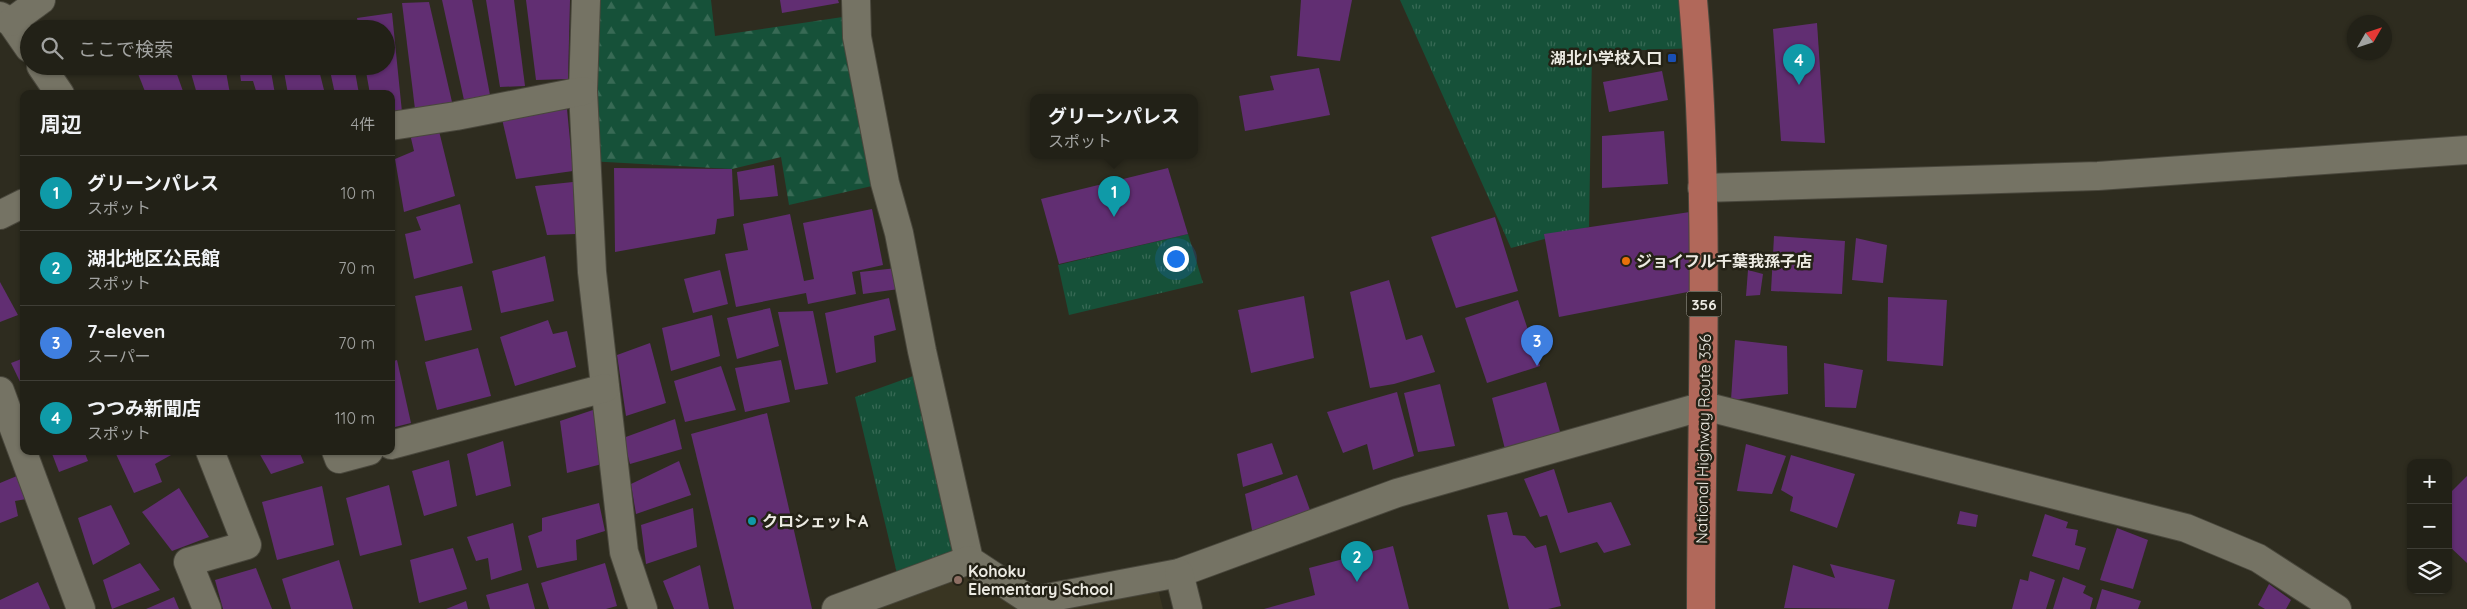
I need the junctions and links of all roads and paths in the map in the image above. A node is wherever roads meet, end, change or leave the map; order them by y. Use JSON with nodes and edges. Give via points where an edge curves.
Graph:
{"nodes":[{"id":1,"x":41,"y":0,"type":"edge"},
{"id":2,"x":586,"y":0,"type":"edge"},
{"id":3,"x":856,"y":0,"type":"edge"},
{"id":4,"x":1693,"y":0,"type":"edge"},
{"id":5,"x":6,"y":19,"type":"edge"},
{"id":6,"x":20,"y":37,"type":"edge"},
{"id":7,"x":47,"y":75,"type":"edge"},
{"id":8,"x":57,"y":90,"type":"edge"},
{"id":9,"x":583,"y":91,"type":"junction"},
{"id":10,"x":395,"y":125,"type":"edge"},
{"id":11,"x":2467,"y":150,"type":"edge"},
{"id":12,"x":1702,"y":188,"type":"junction"},
{"id":13,"x":20,"y":204,"type":"edge"},
{"id":14,"x":0,"y":215,"type":"edge"},
{"id":15,"x":605,"y":388,"type":"junction"},
{"id":16,"x":0,"y":391,"type":"edge"},
{"id":17,"x":1704,"y":406,"type":"junction"},
{"id":18,"x":395,"y":444,"type":"edge"},
{"id":19,"x":20,"y":445,"type":"edge"},
{"id":20,"x":24,"y":455,"type":"edge"},
{"id":21,"x":212,"y":455,"type":"edge"},
{"id":22,"x":338,"y":455,"type":"edge"},
{"id":23,"x":354,"y":455,"type":"edge"},
{"id":24,"x":970,"y":560,"type":"junction"},
{"id":25,"x":1179,"y":573,"type":"junction"},
{"id":26,"x":81,"y":609,"type":"edge"},
{"id":27,"x":206,"y":609,"type":"edge"},
{"id":28,"x":643,"y":609,"type":"edge"},
{"id":29,"x":836,"y":609,"type":"edge"},
{"id":30,"x":1188,"y":609,"type":"edge"},
{"id":31,"x":1700,"y":609,"type":"edge"},
{"id":32,"x":2337,"y":609,"type":"edge"}],
"edges":[{"from":1,"to":5,"type":"street"},
{"from":2,"to":9,"type":"street"},
{"from":3,"to":24,"type":"street","via":[[857,37],[885,183],[899,233],[922,351]]},
{"from":4,"to":12,"type":"highway","name":"National Highway Route 356","number":"356","via":[[1700,75]]},
{"from":5,"to":6,"type":"street"},
{"from":7,"to":8,"type":"street"},
{"from":9,"to":10,"type":"street"},
{"from":9,"to":15,"type":"street","via":[[592,272]]},
{"from":11,"to":12,"type":"street","via":[[2098,176]]},
{"from":12,"to":17,"type":"highway","name":"National Highway Route 356","number":"356"},
{"from":13,"to":14,"type":"street"},
{"from":15,"to":18,"type":"street"},
{"from":15,"to":28,"type":"street","via":[[624,552]]},
{"from":16,"to":19,"type":"street"},
{"from":17,"to":25,"type":"street","via":[[1397,493]]},
{"from":17,"to":31,"type":"highway","name":"National Highway Route 356","number":"356"},
{"from":17,"to":32,"type":"street","via":[[2186,528],[2258,558]]},
{"from":20,"to":26,"type":"street"},
{"from":21,"to":27,"type":"street","via":[[247,545],[188,562]]},
{"from":22,"to":23,"type":"street","via":[[339,459]]},
{"from":24,"to":25,"type":"street","via":[[1031,601]]},
{"from":24,"to":29,"type":"street"},
{"from":25,"to":30,"type":"street"}]}
